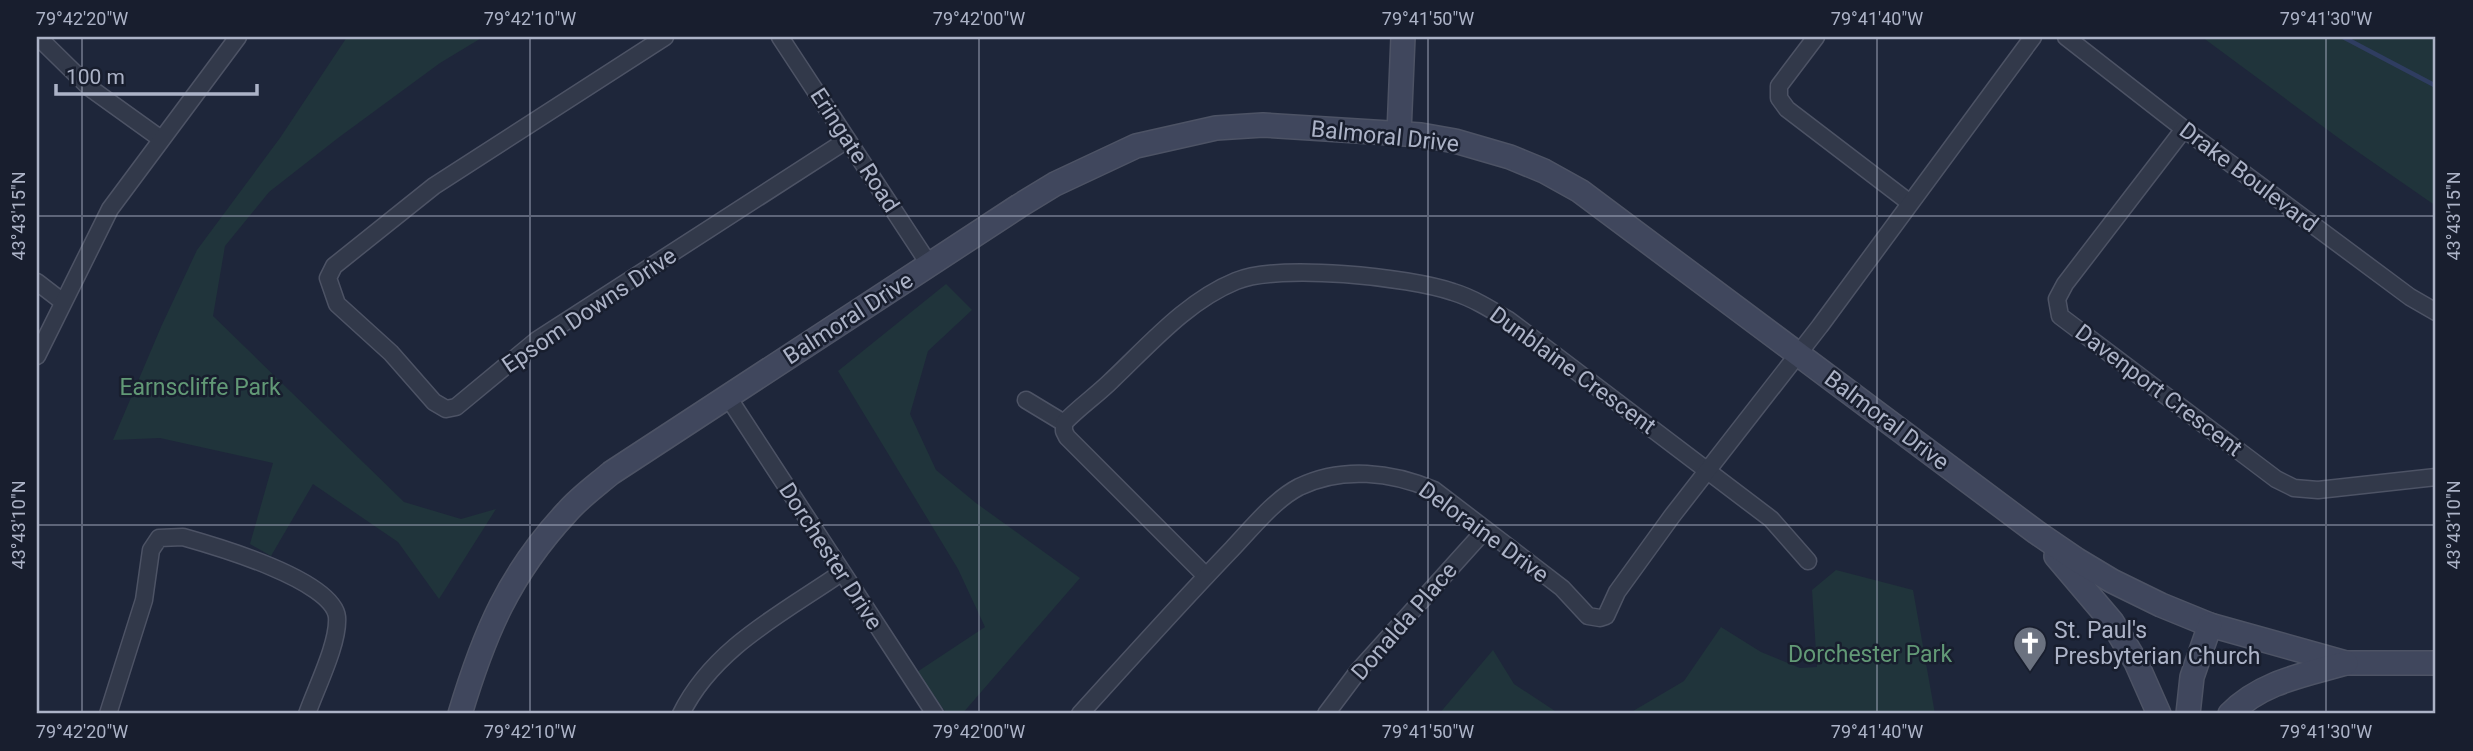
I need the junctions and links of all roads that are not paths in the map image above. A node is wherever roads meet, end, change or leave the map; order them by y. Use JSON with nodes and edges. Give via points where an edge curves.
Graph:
{"nodes":[{"id":1,"x":38,"y":37,"type":"edge"},
{"id":2,"x":238,"y":37,"type":"edge"},
{"id":3,"x":666,"y":37,"type":"edge"},
{"id":4,"x":780,"y":37,"type":"edge"},
{"id":5,"x":1403,"y":37,"type":"edge"},
{"id":6,"x":1816,"y":37,"type":"edge"},
{"id":7,"x":2033,"y":37,"type":"edge"},
{"id":8,"x":2066,"y":37,"type":"edge"},
{"id":9,"x":2184,"y":129,"type":"junction"},
{"id":10,"x":1399,"y":133,"type":"junction"},
{"id":11,"x":162,"y":139,"type":"junction"},
{"id":12,"x":847,"y":140,"type":"junction"},
{"id":13,"x":1910,"y":203,"type":"junction"},
{"id":14,"x":929,"y":264,"type":"junction"},
{"id":15,"x":37,"y":282,"type":"edge"},
{"id":16,"x":63,"y":302,"type":"junction"},
{"id":17,"x":2436,"y":312,"type":"edge"},
{"id":18,"x":1798,"y":354,"type":"junction"},
{"id":19,"x":37,"y":356,"type":"edge"},
{"id":20,"x":728,"y":397,"type":"junction"},
{"id":21,"x":1026,"y":401,"type":"dead end"},
{"id":22,"x":1064,"y":423,"type":"junction"},
{"id":23,"x":1707,"y":470,"type":"junction"},
{"id":24,"x":2436,"y":477,"type":"edge"},
{"id":25,"x":1485,"y":530,"type":"junction"},
{"id":26,"x":2036,"y":532,"type":"junction"},
{"id":27,"x":1808,"y":561,"type":"dead end"},
{"id":28,"x":841,"y":573,"type":"junction"},
{"id":29,"x":1206,"y":576,"type":"junction"},
{"id":30,"x":2210,"y":625,"type":"junction"},
{"id":31,"x":2346,"y":663,"type":"junction"},
{"id":32,"x":2436,"y":663,"type":"edge"},
{"id":33,"x":108,"y":714,"type":"edge"},
{"id":34,"x":307,"y":714,"type":"edge"},
{"id":35,"x":460,"y":714,"type":"edge"},
{"id":36,"x":681,"y":714,"type":"edge"},
{"id":37,"x":934,"y":714,"type":"edge"},
{"id":38,"x":1080,"y":714,"type":"edge"},
{"id":39,"x":1326,"y":714,"type":"edge"},
{"id":40,"x":2160,"y":714,"type":"edge"},
{"id":41,"x":2188,"y":714,"type":"edge"},
{"id":42,"x":2230,"y":714,"type":"edge"}],
"edges":[{"from":1,"to":11,"type":"street","via":[[90,88]]},
{"from":2,"to":11,"type":"street"},
{"from":3,"to":12,"type":"street","name":"Epsom Downs Drive","via":[[434,186],[334,266],[328,278],[337,304],[434,402],[456,407],[537,340]]},
{"from":4,"to":12,"type":"street","name":"Eringate Road"},
{"from":5,"to":10,"type":"street"},
{"from":6,"to":13,"type":"street","via":[[1779,86],[1779,98],[1787,109]]},
{"from":7,"to":13,"type":"street"},
{"from":8,"to":9,"type":"street","name":"Drake Boulevard"},
{"from":9,"to":17,"type":"street","name":"Drake Boulevard"},
{"from":9,"to":24,"type":"street","name":"Davenport Crescent","via":[[2065,284],[2057,299],[2060,316],[2294,488],[2318,490]]},
{"from":10,"to":14,"type":"street","name":"Balmoral Drive","via":[[1264,125],[1216,128],[1136,146],[1055,184]]},
{"from":10,"to":18,"type":"street","name":"Balmoral Drive","via":[[1482,148],[1544,171],[1580,191]]},
{"from":11,"to":16,"type":"street","via":[[110,209]]},
{"from":12,"to":14,"type":"street","name":"Eringate Road"},
{"from":13,"to":18,"type":"street"},
{"from":14,"to":20,"type":"street","name":"Balmoral Drive"},
{"from":15,"to":16,"type":"street"},
{"from":16,"to":19,"type":"street"},
{"from":18,"to":23,"type":"street","name":"Deloraine Drive"},
{"from":18,"to":26,"type":"street","name":"Balmoral Drive"},
{"from":20,"to":28,"type":"street","name":"Dorchester Drive"},
{"from":20,"to":35,"type":"street","name":"Balmoral Drive","via":[[611,473],[568,510],[506,593],[488,630]]},
{"from":21,"to":22,"type":"street"},
{"from":22,"to":23,"type":"street","name":"Dunblaine Crescent","via":[[1194,304],[1240,279],[1271,272],[1395,279],[1455,292],[1486,306]]},
{"from":22,"to":29,"type":"street","via":[[1068,438]]},
{"from":23,"to":25,"type":"street","name":"Deloraine Drive","via":[[1600,618],[1588,616],[1562,588]]},
{"from":23,"to":27,"type":"street","name":"Dunblaine Crescent","via":[[1771,519]]},
{"from":25,"to":29,"type":"street","name":"Deloraine Drive","via":[[1434,490],[1410,480],[1380,473],[1346,475],[1298,488]]},
{"from":25,"to":39,"type":"street","name":"Donalda Place","via":[[1359,670]]},
{"from":26,"to":30,"type":"street","name":"Balmoral Drive","via":[[2112,581]]},
{"from":26,"to":40,"type":"street","via":[[2112,622]]},
{"from":28,"to":36,"type":"street","via":[[737,644],[708,672]]},
{"from":28,"to":37,"type":"street","name":"Dorchester Drive"},
{"from":29,"to":38,"type":"street","name":"Deloraine Drive"},
{"from":30,"to":31,"type":"street","name":"Balmoral Drive"},
{"from":30,"to":41,"type":"street","via":[[2192,677]]},
{"from":31,"to":32,"type":"street","name":"Balmoral Drive"},
{"from":31,"to":42,"type":"street","via":[[2272,685]]},
{"from":33,"to":34,"type":"street","via":[[144,600],[151,550],[159,538],[183,537],[263,562],[329,601],[337,614],[336,634]]}]}
